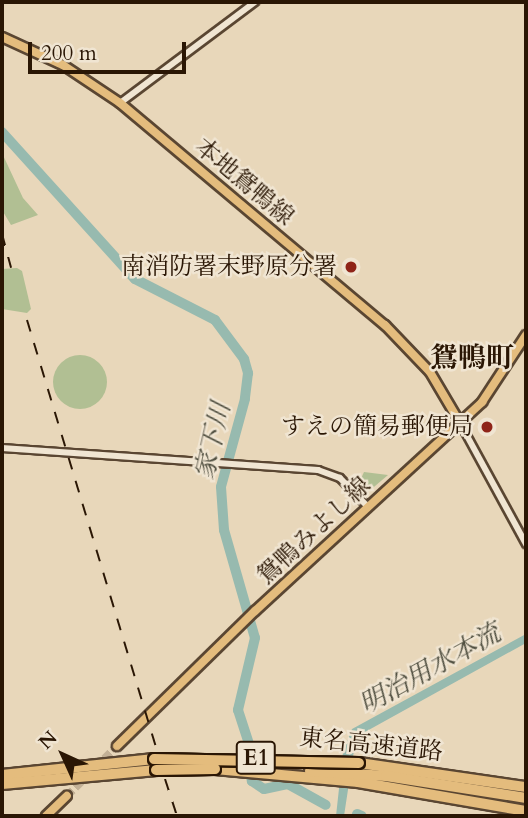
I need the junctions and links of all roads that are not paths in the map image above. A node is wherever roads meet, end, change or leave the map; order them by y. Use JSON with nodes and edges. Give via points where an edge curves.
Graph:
{"nodes":[{"id":1,"x":255,"y":2,"type":"edge"},
{"id":2,"x":2,"y":37,"type":"edge"},
{"id":3,"x":120,"y":103,"type":"junction"},
{"id":4,"x":526,"y":335,"type":"edge"},
{"id":5,"x":460,"y":423,"type":"junction"},
{"id":6,"x":2,"y":448,"type":"edge"},
{"id":7,"x":368,"y":507,"type":"junction"},
{"id":8,"x":526,"y":544,"type":"edge"},
{"id":9,"x":117,"y":746,"type":"tunnel mouth"},
{"id":10,"x":2,"y":768,"type":"edge"},
{"id":11,"x":37,"y":771,"type":"junction"},
{"id":12,"x":125,"y":772,"type":"junction"},
{"id":13,"x":359,"y":773,"type":"junction"},
{"id":14,"x":2,"y":775,"type":"edge"},
{"id":15,"x":2,"y":784,"type":"edge"},
{"id":16,"x":526,"y":785,"type":"edge"},
{"id":17,"x":2,"y":790,"type":"edge"},
{"id":18,"x":67,"y":796,"type":"tunnel mouth"},
{"id":19,"x":526,"y":798,"type":"edge"},
{"id":20,"x":526,"y":811,"type":"edge"},
{"id":21,"x":46,"y":816,"type":"edge"}],
"edges":[{"from":1,"to":3,"type":"street"},
{"from":2,"to":3,"type":"main road","name":"本地鴛鴨線","via":[[64,65]]},
{"from":3,"to":5,"type":"main road","name":"本地鴛鴨線","via":[[412,348]]},
{"from":4,"to":5,"type":"main road","name":"鴛鴨みよし線","via":[[482,402]]},
{"from":5,"to":7,"type":"main road","name":"鴛鴨みよし線"},
{"from":5,"to":8,"type":"street"},
{"from":6,"to":7,"type":"street","via":[[332,474]]},
{"from":7,"to":9,"type":"main road","name":"鴛鴨みよし線"},
{"from":10,"to":11,"type":"highway"},
{"from":11,"to":13,"type":"highway","name":"東名高速道路","number":"E1","bridge":true,"via":[[154,759]]},
{"from":11,"to":14,"type":"highway","name":"東名高速道路","number":"E1"},
{"from":12,"to":13,"type":"highway","name":"東名高速道路","number":"E1","bridge":true},
{"from":12,"to":15,"type":"highway","name":"東名高速道路","number":"E1"},
{"from":12,"to":17,"type":"highway"},
{"from":13,"to":16,"type":"highway","name":"東名高速道路","number":"E1","via":[[432,772]]},
{"from":13,"to":19,"type":"highway","name":"東名高速道路","number":"E1"},
{"from":13,"to":20,"type":"highway"},
{"from":18,"to":21,"type":"main road"}]}
